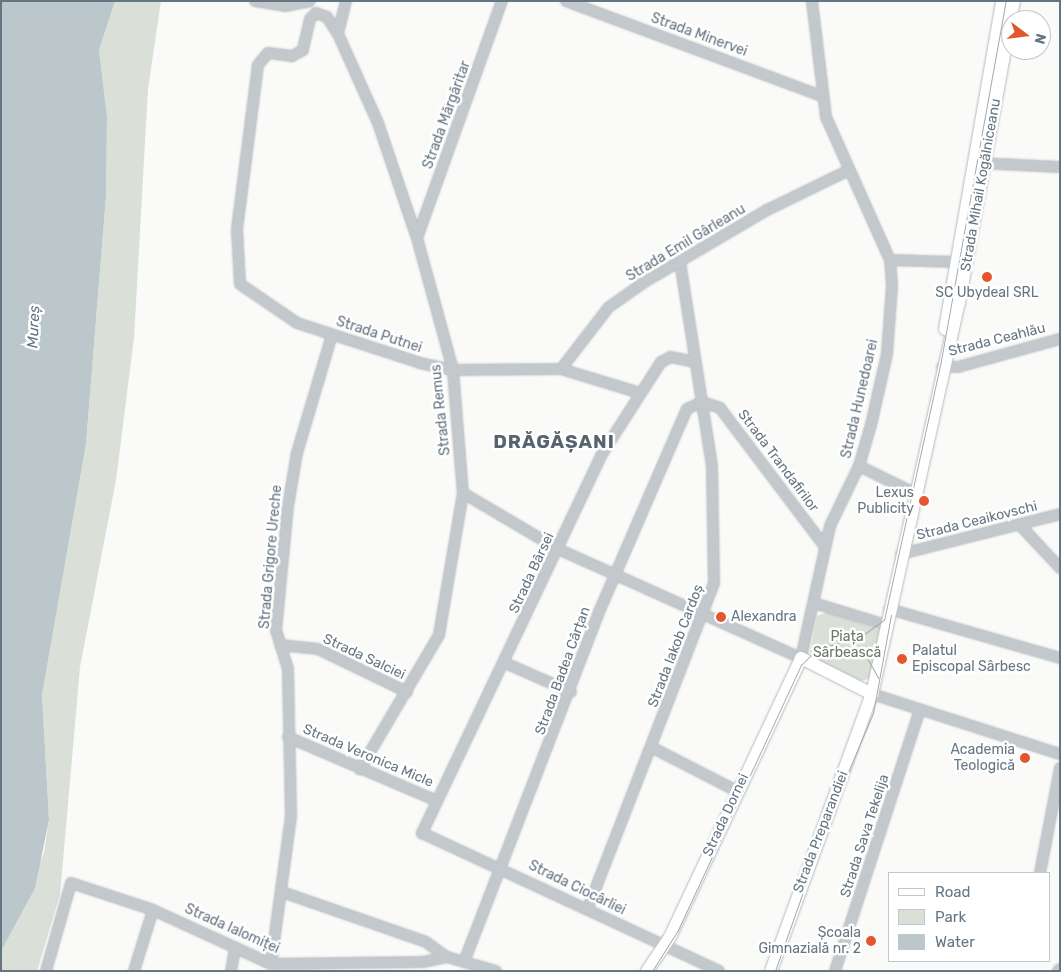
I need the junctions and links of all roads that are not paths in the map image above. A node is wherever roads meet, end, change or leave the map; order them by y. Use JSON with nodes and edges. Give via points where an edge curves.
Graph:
{"nodes":[{"id":1,"x":255,"y":1,"type":"edge"},
{"id":2,"x":310,"y":1,"type":"edge"},
{"id":3,"x":346,"y":1,"type":"edge"},
{"id":4,"x":502,"y":1,"type":"edge"},
{"id":5,"x":566,"y":1,"type":"edge"},
{"id":6,"x":812,"y":1,"type":"edge"},
{"id":7,"x":1002,"y":1,"type":"edge"},
{"id":8,"x":1014,"y":1,"type":"edge"},
{"id":9,"x":339,"y":39,"type":"junction"},
{"id":10,"x":822,"y":96,"type":"junction"},
{"id":11,"x":978,"y":163,"type":"junction"},
{"id":12,"x":1060,"y":167,"type":"edge"},
{"id":13,"x":849,"y":170,"type":"junction"},
{"id":14,"x":417,"y":238,"type":"junction"},
{"id":15,"x":890,"y":260,"type":"junction"},
{"id":16,"x":680,"y":262,"type":"junction"},
{"id":17,"x":956,"y":262,"type":"junction"},
{"id":18,"x":240,"y":284,"type":"joint"},
{"id":19,"x":332,"y":335,"type":"junction"},
{"id":20,"x":1060,"y":339,"type":"edge"},
{"id":21,"x":695,"y":362,"type":"junction"},
{"id":22,"x":942,"y":366,"type":"junction"},
{"id":23,"x":561,"y":369,"type":"junction"},
{"id":24,"x":452,"y":370,"type":"junction"},
{"id":25,"x":640,"y":393,"type":"junction"},
{"id":26,"x":702,"y":402,"type":"junction"},
{"id":27,"x":859,"y":466,"type":"junction"},
{"id":28,"x":462,"y":493,"type":"junction"},
{"id":29,"x":914,"y":493,"type":"junction"},
{"id":30,"x":1060,"y":514,"type":"edge"},
{"id":31,"x":1019,"y":524,"type":"junction"},
{"id":32,"x":826,"y":547,"type":"junction"},
{"id":33,"x":558,"y":549,"type":"junction"},
{"id":34,"x":901,"y":554,"type":"junction"},
{"id":35,"x":1060,"y":568,"type":"edge"},
{"id":36,"x":615,"y":576,"type":"junction"},
{"id":37,"x":814,"y":603,"type":"junction"},
{"id":38,"x":889,"y":609,"type":"junction"},
{"id":39,"x":705,"y":615,"type":"junction"},
{"id":40,"x":886,"y":626,"type":"junction"},
{"id":41,"x":280,"y":645,"type":"junction"},
{"id":42,"x":800,"y":658,"type":"junction"},
{"id":43,"x":1060,"y":658,"type":"edge"},
{"id":44,"x":505,"y":663,"type":"junction"},
{"id":45,"x":407,"y":692,"type":"junction"},
{"id":46,"x":571,"y":692,"type":"junction"},
{"id":47,"x":872,"y":694,"type":"junction"},
{"id":48,"x":920,"y":710,"type":"junction"},
{"id":49,"x":288,"y":737,"type":"junction"},
{"id":50,"x":651,"y":747,"type":"junction"},
{"id":51,"x":1060,"y":754,"type":"edge"},
{"id":52,"x":1060,"y":768,"type":"edge"},
{"id":53,"x":360,"y":769,"type":"junction"},
{"id":54,"x":737,"y":791,"type":"junction"},
{"id":55,"x":437,"y":801,"type":"junction"},
{"id":56,"x":422,"y":833,"type":"joint"},
{"id":57,"x":502,"y":867,"type":"junction"},
{"id":58,"x":1040,"y":872,"type":"edge"},
{"id":59,"x":282,"y":892,"type":"junction"},
{"id":60,"x":588,"y":908,"type":"junction"},
{"id":61,"x":153,"y":910,"type":"junction"},
{"id":62,"x":426,"y":942,"type":"junction"},
{"id":63,"x":664,"y":947,"type":"junction"},
{"id":64,"x":235,"y":948,"type":"junction"},
{"id":65,"x":447,"y":957,"type":"junction"},
{"id":66,"x":423,"y":962,"type":"junction"},
{"id":67,"x":464,"y":962,"type":"junction"},
{"id":68,"x":271,"y":964,"type":"junction"},
{"id":69,"x":46,"y":971,"type":"edge"},
{"id":70,"x":134,"y":971,"type":"edge"},
{"id":71,"x":231,"y":971,"type":"edge"},
{"id":72,"x":496,"y":971,"type":"edge"},
{"id":73,"x":647,"y":971,"type":"edge"},
{"id":74,"x":719,"y":971,"type":"edge"},
{"id":75,"x":771,"y":971,"type":"edge"},
{"id":76,"x":835,"y":971,"type":"edge"}],
"edges":[{"from":1,"to":2,"type":"street","via":[[284,6]]},
{"from":3,"to":9,"type":"street"},
{"from":4,"to":14,"type":"street","name":"Strada Mărgăritar"},
{"from":5,"to":10,"type":"street","name":"Strada Minervei"},
{"from":6,"to":10,"type":"street","name":"Strada Hunedoarei"},
{"from":7,"to":11,"type":"main road","name":"Strada Mihail Kogălniceanu"},
{"from":8,"to":11,"type":"main road","name":"Strada Mihail Kogălniceanu"},
{"from":9,"to":14,"type":"street","name":"Strada Remus","via":[[378,123]]},
{"from":9,"to":18,"type":"street","name":"Strada Remus","via":[[327,17],[316,13],[310,19],[303,50],[292,56],[268,53],[258,65],[238,230]]},
{"from":10,"to":13,"type":"street","name":"Strada Hunedoarei","via":[[826,117]]},
{"from":11,"to":12,"type":"street"},
{"from":11,"to":17,"type":"main road","name":"Strada Mihail Kogălniceanu"},
{"from":11,"to":22,"type":"main road","name":"Strada Mihail Kogălniceanu","via":[[959,303]]},
{"from":13,"to":15,"type":"street","name":"Strada Hunedoarei"},
{"from":13,"to":16,"type":"street","name":"Strada Emil Gârleanu","via":[[767,210]]},
{"from":14,"to":24,"type":"street","name":"Strada Remus"},
{"from":15,"to":17,"type":"street"},
{"from":15,"to":27,"type":"street","name":"Strada Hunedoarei","via":[[887,354]]},
{"from":16,"to":21,"type":"street","name":"Strada Iakob Cardoș"},
{"from":16,"to":23,"type":"street","name":"Strada Emil Gârleanu","via":[[609,307]]},
{"from":17,"to":22,"type":"main road","name":"Strada Mihail Kogălniceanu"},
{"from":18,"to":19,"type":"street","name":"Strada Putnei","via":[[297,323]]},
{"from":19,"to":24,"type":"street","name":"Strada Putnei"},
{"from":19,"to":41,"type":"street","name":"Strada Grigore Ureche","via":[[292,476],[277,622]]},
{"from":20,"to":22,"type":"street","name":"Strada Ceahlău","via":[[958,367]]},
{"from":21,"to":25,"type":"street","name":"Strada Bârsei","via":[[665,358]]},
{"from":21,"to":26,"type":"street","name":"Strada Iakob Cardoș"},
{"from":22,"to":29,"type":"main road","name":"Strada Mihail Kogălniceanu"},
{"from":23,"to":24,"type":"street","name":"Strada Putnei"},
{"from":23,"to":25,"type":"street","name":"Strada Putnei"},
{"from":24,"to":28,"type":"street","name":"Strada Remus"},
{"from":25,"to":33,"type":"street","name":"Strada Bârsei","via":[[602,454]]},
{"from":26,"to":32,"type":"street","name":"Strada Trandafirilor","via":[[720,408]]},
{"from":26,"to":36,"type":"street","name":"Strada Badea Cârțan","via":[[681,418]]},
{"from":26,"to":39,"type":"street","name":"Strada Iakob Cardoș","via":[[714,497],[714,583]]},
{"from":27,"to":29,"type":"street"},
{"from":27,"to":32,"type":"street","name":"Strada Hunedoarei","via":[[835,515]]},
{"from":28,"to":33,"type":"street"},
{"from":28,"to":45,"type":"street","name":"Strada Remus","via":[[439,635]]},
{"from":29,"to":34,"type":"main road","name":"Strada Mihail Kogălniceanu"},
{"from":30,"to":31,"type":"street","name":"Strada Ceaikovschi"},
{"from":31,"to":34,"type":"street","name":"Strada Ceaikovschi"},
{"from":31,"to":35,"type":"street"},
{"from":32,"to":37,"type":"street","name":"Strada Hunedoarei"},
{"from":33,"to":36,"type":"street"},
{"from":33,"to":44,"type":"street","name":"Strada Bârsei"},
{"from":34,"to":38,"type":"main road","name":"Strada Mihail Kogălniceanu"},
{"from":36,"to":39,"type":"street"},
{"from":36,"to":46,"type":"street","name":"Strada Badea Cârțan"},
{"from":37,"to":40,"type":"street"},
{"from":37,"to":42,"type":"street","name":"Strada Hunedoarei"},
{"from":38,"to":40,"type":"main road","name":"Strada Mihail Kogălniceanu"},
{"from":38,"to":43,"type":"street"},
{"from":39,"to":42,"type":"street"},
{"from":39,"to":50,"type":"street","name":"Strada Iakob Cardoș"},
{"from":40,"to":47,"type":"main road","name":"Strada Mihail Kogălniceanu"},
{"from":41,"to":45,"type":"street","name":"Strada Salciei","via":[[325,652]]},
{"from":41,"to":49,"type":"street","name":"Strada Grigore Ureche","via":[[288,669]]},
{"from":42,"to":47,"type":"main road"},
{"from":42,"to":54,"type":"main road","name":"Strada Dornei"},
{"from":44,"to":46,"type":"street"},
{"from":44,"to":55,"type":"street","name":"Strada Bârsei"},
{"from":45,"to":53,"type":"street","name":"Strada Remus"},
{"from":46,"to":57,"type":"street","name":"Strada Badea Cârțan"},
{"from":47,"to":48,"type":"street"},
{"from":47,"to":75,"type":"main road","name":"Strada Preparandiei"},
{"from":48,"to":51,"type":"street"},
{"from":48,"to":76,"type":"street","name":"Strada Sava Tekelija"},
{"from":49,"to":53,"type":"street","name":"Strada Veronica Micle"},
{"from":49,"to":59,"type":"street","name":"Strada Grigore Ureche","via":[[291,816]]},
{"from":50,"to":54,"type":"street"},
{"from":50,"to":60,"type":"street","name":"Strada Iakob Cardoș"},
{"from":52,"to":58,"type":"street"},
{"from":53,"to":55,"type":"street","name":"Strada Veronica Micle"},
{"from":54,"to":63,"type":"main road","name":"Strada Dornei"},
{"from":55,"to":56,"type":"street","name":"Strada Bârsei"},
{"from":56,"to":57,"type":"street","name":"Strada Ciocârliei"},
{"from":57,"to":60,"type":"street","name":"Strada Ciocârliei"},
{"from":57,"to":67,"type":"street","name":"Strada Badea Cârțan"},
{"from":59,"to":62,"type":"street"},
{"from":59,"to":68,"type":"street","name":"Strada Grigore Ureche"},
{"from":60,"to":63,"type":"street","name":"Strada Ciocârliei"},
{"from":61,"to":64,"type":"street","name":"Strada Ialomiței"},
{"from":61,"to":69,"type":"street","name":"Strada Ialomiței","via":[[71,883]]},
{"from":61,"to":70,"type":"street"},
{"from":62,"to":65,"type":"street"},
{"from":62,"to":66,"type":"street"},
{"from":63,"to":73,"type":"main road","name":"Strada Dornei"},
{"from":63,"to":74,"type":"street","name":"Strada Ciocârliei"},
{"from":64,"to":68,"type":"street","name":"Strada Ialomiței"},
{"from":64,"to":71,"type":"street"},
{"from":65,"to":66,"type":"street","name":"Strada Ialomiței"},
{"from":65,"to":67,"type":"street"},
{"from":66,"to":68,"type":"street","name":"Strada Ialomiței"},
{"from":67,"to":72,"type":"street"}]}
